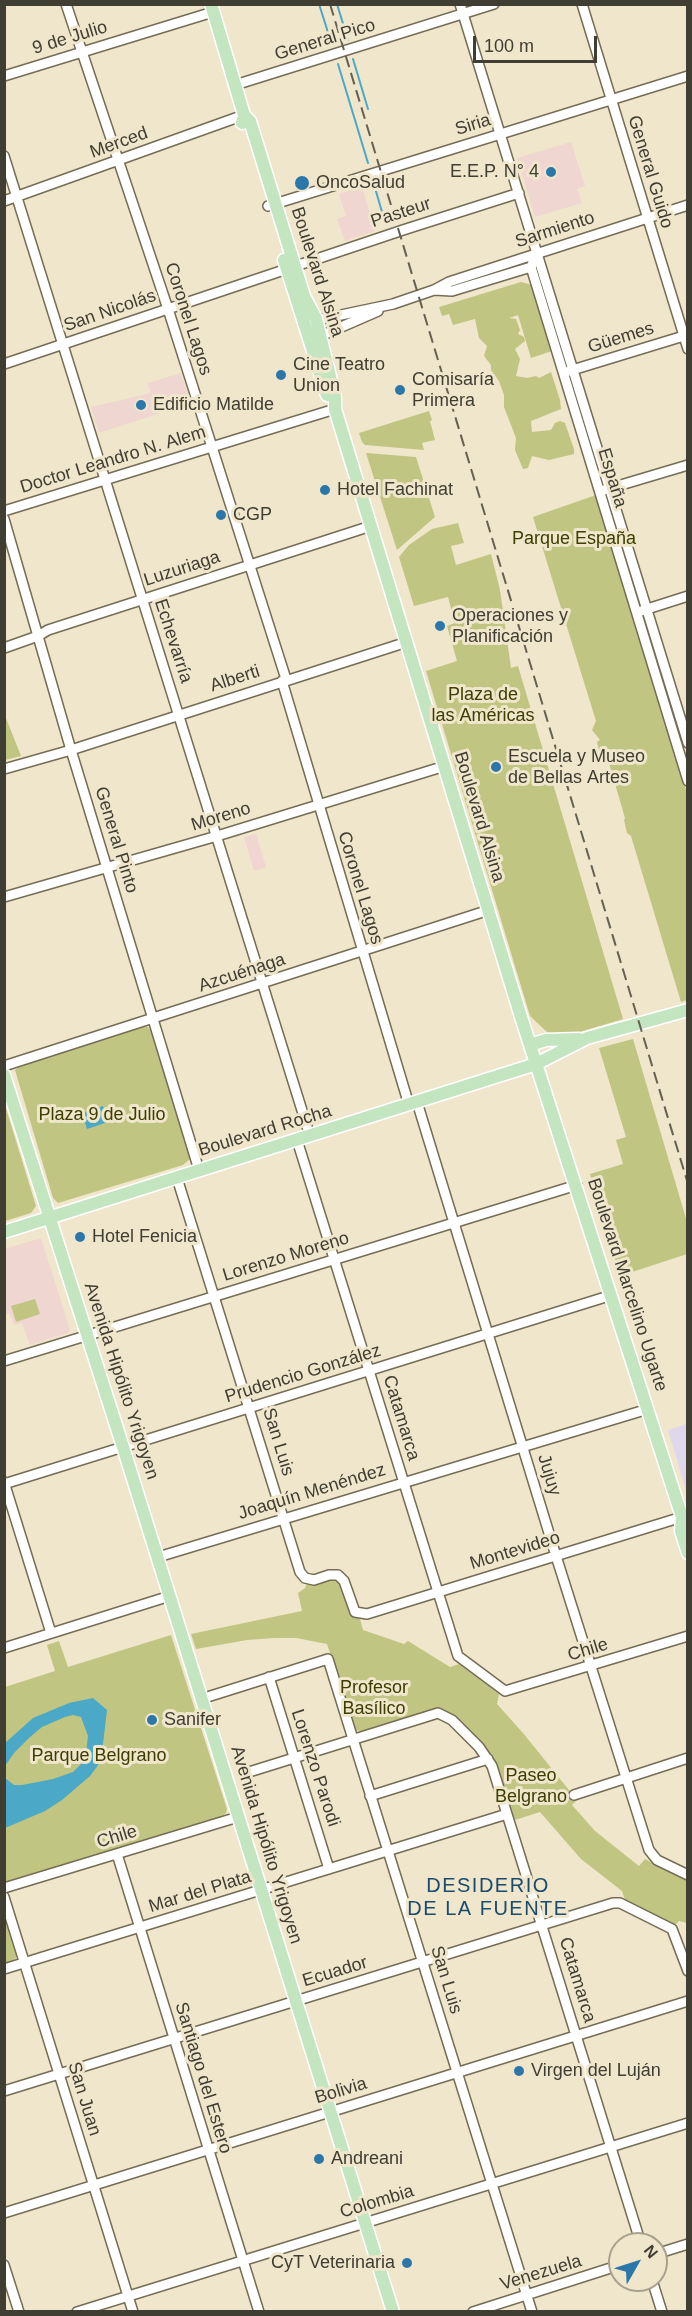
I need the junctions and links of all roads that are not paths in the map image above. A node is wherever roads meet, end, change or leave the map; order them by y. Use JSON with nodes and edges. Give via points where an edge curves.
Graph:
{"nodes":[{"id":1,"x":66,"y":4,"type":"edge"},
{"id":2,"x":494,"y":4,"type":"edge"},
{"id":3,"x":582,"y":4,"type":"edge"},
{"id":4,"x":212,"y":8,"type":"edge"},
{"id":5,"x":462,"y":9,"type":"edge"},
{"id":6,"x":82,"y":51,"type":"junction"},
{"id":7,"x":4,"y":76,"type":"edge"},
{"id":8,"x":687,"y":76,"type":"edge"},
{"id":9,"x":235,"y":85,"type":"junction"},
{"id":10,"x":611,"y":100,"type":"junction"},
{"id":11,"x":244,"y":116,"type":"junction"},
{"id":12,"x":500,"y":134,"type":"junction"},
{"id":13,"x":4,"y":156,"type":"edge"},
{"id":14,"x":117,"y":161,"type":"junction"},
{"id":15,"x":519,"y":193,"type":"junction"},
{"id":16,"x":17,"y":197,"type":"junction"},
{"id":17,"x":4,"y":201,"type":"edge"},
{"id":18,"x":272,"y":205,"type":"junction"},
{"id":19,"x":687,"y":205,"type":"edge"},
{"id":20,"x":646,"y":217,"type":"junction"},
{"id":21,"x":537,"y":254,"type":"junction"},
{"id":22,"x":531,"y":267,"type":"junction"},
{"id":23,"x":291,"y":268,"type":"junction"},
{"id":24,"x":434,"y":290,"type":"junction"},
{"id":25,"x":393,"y":304,"type":"junction"},
{"id":26,"x":168,"y":309,"type":"junction"},
{"id":27,"x":310,"y":321,"type":"junction"},
{"id":28,"x":686,"y":335,"type":"edge"},
{"id":29,"x":315,"y":338,"type":"junction"},
{"id":30,"x":63,"y":345,"type":"junction"},
{"id":31,"x":687,"y":348,"type":"edge"},
{"id":32,"x":4,"y":364,"type":"edge"},
{"id":33,"x":574,"y":370,"type":"junction"},
{"id":34,"x":563,"y":373,"type":"junction"},
{"id":35,"x":335,"y":409,"type":"junction"},
{"id":36,"x":213,"y":446,"type":"junction"},
{"id":37,"x":687,"y":465,"type":"edge"},
{"id":38,"x":105,"y":479,"type":"junction"},
{"id":39,"x":610,"y":488,"type":"junction"},
{"id":40,"x":599,"y":491,"type":"junction"},
{"id":41,"x":4,"y":511,"type":"edge"},
{"id":42,"x":4,"y":519,"type":"edge"},
{"id":43,"x":371,"y":526,"type":"junction"},
{"id":44,"x":250,"y":564,"type":"junction"},
{"id":45,"x":687,"y":596,"type":"edge"},
{"id":46,"x":142,"y":599,"type":"junction"},
{"id":47,"x":646,"y":609,"type":"junction"},
{"id":48,"x":636,"y":612,"type":"junction"},
{"id":49,"x":38,"y":636,"type":"junction"},
{"id":50,"x":407,"y":642,"type":"junction"},
{"id":51,"x":4,"y":648,"type":"edge"},
{"id":52,"x":284,"y":680,"type":"junction"},
{"id":53,"x":179,"y":715,"type":"junction"},
{"id":54,"x":685,"y":725,"type":"edge"},
{"id":55,"x":671,"y":729,"type":"junction"},
{"id":56,"x":687,"y":743,"type":"edge"},
{"id":57,"x":71,"y":750,"type":"junction"},
{"id":58,"x":445,"y":766,"type":"junction"},
{"id":59,"x":4,"y":769,"type":"edge"},
{"id":60,"x":687,"y":781,"type":"edge"},
{"id":61,"x":318,"y":805,"type":"junction"},
{"id":62,"x":217,"y":836,"type":"junction"},
{"id":63,"x":107,"y":867,"type":"junction"},
{"id":64,"x":4,"y":897,"type":"edge"},
{"id":65,"x":489,"y":910,"type":"junction"},
{"id":66,"x":362,"y":951,"type":"junction"},
{"id":67,"x":262,"y":984,"type":"junction"},
{"id":68,"x":687,"y":1010,"type":"edge"},
{"id":69,"x":153,"y":1019,"type":"junction"},
{"id":70,"x":586,"y":1038,"type":"junction"},
{"id":71,"x":530,"y":1045,"type":"junction"},
{"id":72,"x":536,"y":1064,"type":"junction"},
{"id":73,"x":4,"y":1066,"type":"edge"},
{"id":74,"x":4,"y":1075,"type":"edge"},
{"id":75,"x":413,"y":1103,"type":"junction"},
{"id":76,"x":310,"y":1136,"type":"junction"},
{"id":77,"x":297,"y":1140,"type":"junction"},
{"id":78,"x":199,"y":1170,"type":"junction"},
{"id":79,"x":177,"y":1178,"type":"junction"},
{"id":80,"x":577,"y":1185,"type":"junction"},
{"id":81,"x":50,"y":1218,"type":"junction"},
{"id":82,"x":454,"y":1223,"type":"junction"},
{"id":83,"x":4,"y":1232,"type":"edge"},
{"id":84,"x":334,"y":1260,"type":"junction"},
{"id":85,"x":612,"y":1295,"type":"junction"},
{"id":86,"x":214,"y":1297,"type":"junction"},
{"id":87,"x":488,"y":1333,"type":"junction"},
{"id":88,"x":88,"y":1336,"type":"junction"},
{"id":89,"x":4,"y":1361,"type":"edge"},
{"id":90,"x":368,"y":1371,"type":"junction"},
{"id":91,"x":250,"y":1407,"type":"junction"},
{"id":92,"x":648,"y":1409,"type":"junction"},
{"id":93,"x":123,"y":1447,"type":"junction"},
{"id":94,"x":523,"y":1447,"type":"junction"},
{"id":95,"x":403,"y":1482,"type":"junction"},
{"id":96,"x":5,"y":1483,"type":"edge"},
{"id":97,"x":284,"y":1518,"type":"junction"},
{"id":98,"x":685,"y":1521,"type":"edge"},
{"id":99,"x":687,"y":1553,"type":"edge"},
{"id":100,"x":556,"y":1556,"type":"junction"},
{"id":101,"x":158,"y":1557,"type":"junction"},
{"id":102,"x":437,"y":1593,"type":"junction"},
{"id":103,"x":170,"y":1596,"type":"junction"},
{"id":104,"x":358,"y":1614,"type":"joint"},
{"id":105,"x":51,"y":1633,"type":"junction"},
{"id":106,"x":687,"y":1636,"type":"edge"},
{"id":107,"x":4,"y":1647,"type":"edge"},
{"id":108,"x":592,"y":1666,"type":"junction"},
{"id":109,"x":269,"y":1677,"type":"junction"},
{"id":110,"x":499,"y":1688,"type":"joint"},
{"id":111,"x":201,"y":1699,"type":"junction"},
{"id":112,"x":353,"y":1740,"type":"junction"},
{"id":113,"x":294,"y":1758,"type":"junction"},
{"id":114,"x":687,"y":1758,"type":"edge"},
{"id":115,"x":488,"y":1759,"type":"junction"},
{"id":116,"x":249,"y":1772,"type":"dead end"},
{"id":117,"x":626,"y":1777,"type":"junction"},
{"id":118,"x":574,"y":1795,"type":"dead end"},
{"id":119,"x":370,"y":1796,"type":"junction"},
{"id":120,"x":507,"y":1814,"type":"junction"},
{"id":121,"x":238,"y":1817,"type":"junction"},
{"id":122,"x":388,"y":1851,"type":"junction"},
{"id":123,"x":117,"y":1854,"type":"junction"},
{"id":124,"x":330,"y":1869,"type":"junction"},
{"id":125,"x":687,"y":1875,"type":"edge"},
{"id":126,"x":4,"y":1888,"type":"edge"},
{"id":127,"x":261,"y":1891,"type":"junction"},
{"id":128,"x":4,"y":1897,"type":"edge"},
{"id":129,"x":542,"y":1925,"type":"junction"},
{"id":130,"x":140,"y":1928,"type":"junction"},
{"id":131,"x":423,"y":1962,"type":"junction"},
{"id":132,"x":25,"y":1963,"type":"junction"},
{"id":133,"x":4,"y":1969,"type":"edge"},
{"id":134,"x":687,"y":1971,"type":"edge"},
{"id":135,"x":687,"y":2001,"type":"edge"},
{"id":136,"x":296,"y":2002,"type":"junction"},
{"id":137,"x":577,"y":2036,"type":"junction"},
{"id":138,"x":174,"y":2039,"type":"junction"},
{"id":139,"x":457,"y":2073,"type":"junction"},
{"id":140,"x":60,"y":2074,"type":"junction"},
{"id":141,"x":4,"y":2091,"type":"edge"},
{"id":142,"x":331,"y":2112,"type":"junction"},
{"id":143,"x":687,"y":2123,"type":"edge"},
{"id":144,"x":611,"y":2146,"type":"junction"},
{"id":145,"x":208,"y":2150,"type":"junction"},
{"id":146,"x":491,"y":2184,"type":"junction"},
{"id":147,"x":93,"y":2185,"type":"junction"},
{"id":148,"x":4,"y":2213,"type":"edge"},
{"id":149,"x":365,"y":2223,"type":"junction"},
{"id":150,"x":637,"y":2232,"type":"edge"},
{"id":151,"x":687,"y":2244,"type":"edge"},
{"id":152,"x":668,"y":2250,"type":"edge"},
{"id":153,"x":243,"y":2260,"type":"junction"},
{"id":154,"x":4,"y":2265,"type":"edge"},
{"id":155,"x":608,"y":2269,"type":"edge"},
{"id":156,"x":656,"y":2292,"type":"edge"},
{"id":157,"x":526,"y":2295,"type":"junction"},
{"id":158,"x":128,"y":2296,"type":"junction"},
{"id":159,"x":19,"y":2312,"type":"edge"},
{"id":160,"x":77,"y":2312,"type":"edge"},
{"id":161,"x":133,"y":2312,"type":"edge"},
{"id":162,"x":259,"y":2312,"type":"edge"},
{"id":163,"x":393,"y":2312,"type":"edge"},
{"id":164,"x":473,"y":2312,"type":"edge"},
{"id":165,"x":532,"y":2312,"type":"edge"},
{"id":166,"x":662,"y":2312,"type":"edge"}],
"edges":[{"from":1,"to":6,"type":"street","name":"Coronel Lagos"},
{"from":2,"to":5,"type":"street","name":"General Pico"},
{"from":3,"to":10,"type":"street","name":"General Guido"},
{"from":4,"to":6,"type":"street","name":"9 de Julio"},
{"from":4,"to":9,"type":"main road","name":"Boulevard Alsina"},
{"from":5,"to":9,"type":"street","name":"General Pico"},
{"from":5,"to":12,"type":"street","name":"España"},
{"from":6,"to":7,"type":"street","name":"9 de Julio"},
{"from":6,"to":14,"type":"street","name":"Coronel Lagos"},
{"from":8,"to":10,"type":"street","name":"Siria"},
{"from":9,"to":11,"type":"main road","name":"Boulevard Alsina"},
{"from":10,"to":12,"type":"street","name":"Siria"},
{"from":10,"to":20,"type":"street","name":"General Guido"},
{"from":11,"to":14,"type":"street","name":"Merced"},
{"from":11,"to":18,"type":"main road","name":"Boulevard Alsina","via":[[250,121]]},
{"from":12,"to":15,"type":"street","name":"España"},
{"from":12,"to":18,"type":"street","name":"Siria"},
{"from":13,"to":16,"type":"street","name":"Echevarría"},
{"from":14,"to":16,"type":"street","name":"Merced"},
{"from":14,"to":26,"type":"street","name":"Coronel Lagos"},
{"from":15,"to":21,"type":"street","name":"España"},
{"from":15,"to":23,"type":"street","name":"Pasteur"},
{"from":16,"to":17,"type":"street","name":"Merced"},
{"from":16,"to":30,"type":"street","name":"Echevarría"},
{"from":18,"to":23,"type":"main road","name":"Boulevard Alsina"},
{"from":19,"to":20,"type":"street","name":"Sarmiento"},
{"from":20,"to":21,"type":"street","name":"Sarmiento"},
{"from":20,"to":28,"type":"street","name":"General Guido"},
{"from":21,"to":22,"type":"street"},
{"from":21,"to":24,"type":"street","name":"Sarmiento"},
{"from":21,"to":33,"type":"street","name":"España"},
{"from":22,"to":24,"type":"street","name":"Sarmiento","via":[[452,291]]},
{"from":22,"to":34,"type":"street","name":"España"},
{"from":23,"to":26,"type":"street","name":"San Nicolás"},
{"from":23,"to":27,"type":"main road","name":"Boulevard Alsina"},
{"from":24,"to":25,"type":"street","name":"Sarmiento"},
{"from":25,"to":27,"type":"street","name":"Sarmiento"},
{"from":25,"to":29,"type":"street","name":"Sarmiento"},
{"from":26,"to":30,"type":"street","name":"San Nicolás"},
{"from":26,"to":36,"type":"street","name":"Coronel Lagos"},
{"from":27,"to":29,"type":"main road","name":"Boulevard Alsina"},
{"from":28,"to":31,"type":"street","name":"General Guido"},
{"from":28,"to":33,"type":"street","name":"Güemes"},
{"from":29,"to":35,"type":"main road","name":"Boulevard Alsina","via":[[335,397]]},
{"from":30,"to":32,"type":"street","name":"San Nicolás"},
{"from":30,"to":38,"type":"street","name":"Echevarría"},
{"from":33,"to":34,"type":"street","name":"Güemes"},
{"from":33,"to":39,"type":"street","name":"España"},
{"from":34,"to":40,"type":"street","name":"España"},
{"from":35,"to":36,"type":"street","name":"Doctor Leandro N. Alem"},
{"from":35,"to":43,"type":"main road","name":"Boulevard Alsina"},
{"from":36,"to":38,"type":"street","name":"Doctor Leandro N. Alem"},
{"from":36,"to":44,"type":"street","name":"Coronel Lagos"},
{"from":37,"to":39,"type":"street"},
{"from":38,"to":41,"type":"street","name":"Doctor Leandro N. Alem"},
{"from":38,"to":46,"type":"street","name":"Echevarría"},
{"from":39,"to":40,"type":"street"},
{"from":39,"to":47,"type":"street","name":"España"},
{"from":40,"to":48,"type":"street","name":"España"},
{"from":42,"to":49,"type":"street","name":"General Pinto"},
{"from":43,"to":44,"type":"street","name":"Luzuriaga"},
{"from":43,"to":50,"type":"main road","name":"Boulevard Alsina"},
{"from":44,"to":46,"type":"street","name":"Luzuriaga"},
{"from":44,"to":52,"type":"street","name":"Coronel Lagos"},
{"from":45,"to":47,"type":"street"},
{"from":46,"to":49,"type":"street","name":"Luzuriaga"},
{"from":46,"to":53,"type":"street","name":"Echevarría"},
{"from":47,"to":48,"type":"street"},
{"from":47,"to":54,"type":"street","name":"España"},
{"from":48,"to":55,"type":"street","name":"España"},
{"from":49,"to":51,"type":"street","name":"Luzuriaga"},
{"from":49,"to":57,"type":"street","name":"General Pinto"},
{"from":50,"to":52,"type":"street","name":"Alberti"},
{"from":50,"to":58,"type":"main road","name":"Boulevard Alsina"},
{"from":52,"to":53,"type":"street","name":"Alberti"},
{"from":52,"to":61,"type":"street","name":"Coronel Lagos"},
{"from":53,"to":57,"type":"street","name":"Alberti"},
{"from":53,"to":62,"type":"street","name":"Echevarría"},
{"from":54,"to":55,"type":"street"},
{"from":54,"to":56,"type":"street","name":"España"},
{"from":55,"to":60,"type":"street","name":"España"},
{"from":57,"to":59,"type":"street","name":"Alberti"},
{"from":57,"to":63,"type":"street","name":"General Pinto"},
{"from":58,"to":61,"type":"street","name":"Moreno"},
{"from":58,"to":65,"type":"main road","name":"Boulevard Alsina"},
{"from":61,"to":62,"type":"street","name":"Moreno"},
{"from":61,"to":66,"type":"street","name":"Coronel Lagos"},
{"from":62,"to":63,"type":"street","name":"Moreno"},
{"from":62,"to":67,"type":"street","name":"Echevarría"},
{"from":63,"to":64,"type":"street","name":"Moreno"},
{"from":63,"to":69,"type":"street","name":"General Pinto"},
{"from":65,"to":66,"type":"street","name":"Azcuénaga"},
{"from":65,"to":71,"type":"main road","name":"Boulevard Alsina"},
{"from":66,"to":67,"type":"street","name":"Azcuénaga"},
{"from":66,"to":75,"type":"street","name":"Coronel Lagos"},
{"from":67,"to":69,"type":"street","name":"Azcuénaga"},
{"from":67,"to":76,"type":"street","name":"Echevarría"},
{"from":68,"to":70,"type":"main road"},
{"from":69,"to":73,"type":"street","name":"Azcuénaga"},
{"from":69,"to":78,"type":"street","name":"General Pinto"},
{"from":70,"to":71,"type":"main road"},
{"from":70,"to":72,"type":"main road","name":"Boulevard Rocha"},
{"from":71,"to":72,"type":"main road","name":"Boulevard Alsina"},
{"from":72,"to":75,"type":"main road","name":"Boulevard Rocha"},
{"from":72,"to":80,"type":"main road","name":"Boulevard Marcelino Ugarte"},
{"from":74,"to":81,"type":"main road","name":"Avenida Hipólito Yrigoyen"},
{"from":75,"to":76,"type":"main road","name":"Boulevard Rocha"},
{"from":75,"to":82,"type":"street","name":"Jujuy"},
{"from":76,"to":77,"type":"main road","name":"Boulevard Rocha"},
{"from":77,"to":78,"type":"main road","name":"Boulevard Rocha"},
{"from":77,"to":84,"type":"street","name":"Catamarca"},
{"from":78,"to":79,"type":"main road","name":"Boulevard Rocha"},
{"from":79,"to":81,"type":"main road","name":"Boulevard Rocha"},
{"from":79,"to":86,"type":"street","name":"San Luis"},
{"from":80,"to":82,"type":"street","name":"Lorenzo Moreno"},
{"from":80,"to":85,"type":"main road","name":"Boulevard Marcelino Ugarte"},
{"from":81,"to":83,"type":"main road","name":"Boulevard Rocha"},
{"from":81,"to":88,"type":"main road","name":"Avenida Hipólito Yrigoyen"},
{"from":82,"to":84,"type":"street","name":"Lorenzo Moreno"},
{"from":82,"to":87,"type":"street","name":"Jujuy"},
{"from":84,"to":86,"type":"street","name":"Lorenzo Moreno"},
{"from":84,"to":90,"type":"street","name":"Catamarca"},
{"from":85,"to":87,"type":"street","name":"Prudencio González"},
{"from":85,"to":92,"type":"main road","name":"Boulevard Marcelino Ugarte"},
{"from":86,"to":88,"type":"street","name":"Lorenzo Moreno"},
{"from":86,"to":91,"type":"street","name":"San Luis"},
{"from":87,"to":90,"type":"street","name":"Prudencio González"},
{"from":87,"to":94,"type":"street","name":"Jujuy"},
{"from":88,"to":89,"type":"street","name":"Lorenzo Moreno"},
{"from":88,"to":93,"type":"main road","name":"Avenida Hipólito Yrigoyen"},
{"from":90,"to":91,"type":"street","name":"Prudencio González"},
{"from":90,"to":95,"type":"street","name":"Catamarca"},
{"from":91,"to":93,"type":"street","name":"Prudencio González"},
{"from":91,"to":97,"type":"street","name":"San Luis"},
{"from":92,"to":94,"type":"street","name":"Joaquín Menéndez"},
{"from":92,"to":98,"type":"main road","name":"Boulevard Marcelino Ugarte"},
{"from":93,"to":96,"type":"street","name":"Prudencio González"},
{"from":93,"to":101,"type":"main road","name":"Avenida Hipólito Yrigoyen"},
{"from":94,"to":95,"type":"street","name":"Joaquín Menéndez"},
{"from":94,"to":100,"type":"street","name":"Jujuy"},
{"from":95,"to":97,"type":"street","name":"Joaquín Menéndez"},
{"from":95,"to":102,"type":"street","name":"Catamarca"},
{"from":96,"to":105,"type":"street"},
{"from":97,"to":101,"type":"street","name":"Joaquín Menéndez"},
{"from":97,"to":104,"type":"street","name":"San Luis","via":[[300,1572],[310,1580],[338,1575]]},
{"from":98,"to":99,"type":"main road","name":"Boulevard Marcelino Ugarte","via":[[681,1531]]},
{"from":98,"to":100,"type":"street","name":"Montevideo"},
{"from":100,"to":102,"type":"street","name":"Montevideo"},
{"from":100,"to":108,"type":"street","name":"Jujuy"},
{"from":101,"to":103,"type":"main road","name":"Avenida Hipólito Yrigoyen"},
{"from":102,"to":104,"type":"street","name":"Montevideo"},
{"from":102,"to":110,"type":"street","name":"Catamarca","via":[[458,1656]]},
{"from":103,"to":105,"type":"street"},
{"from":103,"to":111,"type":"main road","name":"Avenida Hipólito Yrigoyen"},
{"from":105,"to":107,"type":"street"},
{"from":106,"to":108,"type":"street","name":"Chile"},
{"from":108,"to":110,"type":"street","name":"Chile","via":[[512,1690]]},
{"from":108,"to":117,"type":"street","name":"Jujuy"},
{"from":109,"to":111,"type":"street"},
{"from":109,"to":112,"type":"street","name":"San Luis","via":[[328,1659]]},
{"from":109,"to":113,"type":"street","name":"Lorenzo Parodi"},
{"from":111,"to":121,"type":"main road","name":"Avenida Hipólito Yrigoyen"},
{"from":112,"to":113,"type":"street"},
{"from":112,"to":115,"type":"street","name":"Catamarca","via":[[438,1713],[453,1720]]},
{"from":112,"to":119,"type":"street","name":"San Luis"},
{"from":113,"to":116,"type":"street"},
{"from":113,"to":124,"type":"street","name":"Lorenzo Parodi"},
{"from":114,"to":117,"type":"street"},
{"from":115,"to":119,"type":"street"},
{"from":115,"to":120,"type":"street","name":"Catamarca"},
{"from":117,"to":118,"type":"street"},
{"from":117,"to":125,"type":"street","name":"Jujuy","via":[[652,1856]]},
{"from":119,"to":122,"type":"street","name":"San Luis"},
{"from":120,"to":122,"type":"street","name":"Mar del Plata"},
{"from":120,"to":129,"type":"street","name":"Catamarca"},
{"from":121,"to":123,"type":"street","name":"Chile"},
{"from":121,"to":127,"type":"main road","name":"Avenida Hipólito Yrigoyen"},
{"from":122,"to":124,"type":"street","name":"Mar del Plata"},
{"from":122,"to":131,"type":"street","name":"San Luis"},
{"from":123,"to":126,"type":"street","name":"Chile"},
{"from":123,"to":130,"type":"street","name":"Santiago del Estero"},
{"from":124,"to":127,"type":"street","name":"Mar del Plata"},
{"from":127,"to":130,"type":"street","name":"Mar del Plata"},
{"from":127,"to":136,"type":"main road","name":"Avenida Hipólito Yrigoyen"},
{"from":128,"to":132,"type":"street","name":"San Juan"},
{"from":129,"to":131,"type":"street","name":"Ecuador"},
{"from":129,"to":134,"type":"street","name":"Ecuador","via":[[618,1903],[672,1929]]},
{"from":129,"to":137,"type":"street","name":"Catamarca"},
{"from":130,"to":132,"type":"street","name":"Mar del Plata"},
{"from":130,"to":138,"type":"street","name":"Santiago del Estero"},
{"from":131,"to":136,"type":"street","name":"Ecuador"},
{"from":131,"to":139,"type":"street","name":"San Luis"},
{"from":132,"to":133,"type":"street","name":"Mar del Plata"},
{"from":132,"to":140,"type":"street","name":"San Juan"},
{"from":135,"to":137,"type":"street","name":"Bolivia"},
{"from":136,"to":138,"type":"street","name":"Ecuador"},
{"from":136,"to":142,"type":"main road","name":"Avenida Hipólito Yrigoyen"},
{"from":137,"to":139,"type":"street","name":"Bolivia"},
{"from":137,"to":144,"type":"street","name":"Catamarca"},
{"from":138,"to":140,"type":"street","name":"Ecuador"},
{"from":138,"to":145,"type":"street","name":"Santiago del Estero"},
{"from":139,"to":142,"type":"street","name":"Bolivia"},
{"from":139,"to":146,"type":"street","name":"San Luis"},
{"from":140,"to":141,"type":"street","name":"Ecuador"},
{"from":140,"to":147,"type":"street","name":"San Juan"},
{"from":142,"to":145,"type":"street","name":"Bolivia"},
{"from":142,"to":149,"type":"main road","name":"Avenida Hipólito Yrigoyen"},
{"from":143,"to":144,"type":"street","name":"Colombia"},
{"from":144,"to":146,"type":"street","name":"Colombia"},
{"from":144,"to":150,"type":"street","name":"Catamarca"},
{"from":145,"to":147,"type":"street","name":"Bolivia"},
{"from":145,"to":153,"type":"street","name":"Santiago del Estero"},
{"from":146,"to":149,"type":"street","name":"Colombia"},
{"from":146,"to":157,"type":"street","name":"San Luis"},
{"from":147,"to":148,"type":"street","name":"Bolivia"},
{"from":147,"to":158,"type":"street","name":"San Juan"},
{"from":149,"to":153,"type":"street","name":"Colombia"},
{"from":149,"to":163,"type":"main road","name":"Avenida Hipólito Yrigoyen"},
{"from":151,"to":152,"type":"street"},
{"from":153,"to":158,"type":"street","name":"Colombia"},
{"from":153,"to":162,"type":"street","name":"Santiago del Estero"},
{"from":154,"to":159,"type":"street"},
{"from":155,"to":157,"type":"street","name":"Venezuela"},
{"from":156,"to":166,"type":"street"},
{"from":157,"to":164,"type":"street","name":"Venezuela"},
{"from":157,"to":165,"type":"street","name":"San Luis"},
{"from":158,"to":160,"type":"street","name":"Colombia"},
{"from":158,"to":161,"type":"street","name":"San Juan"}]}
